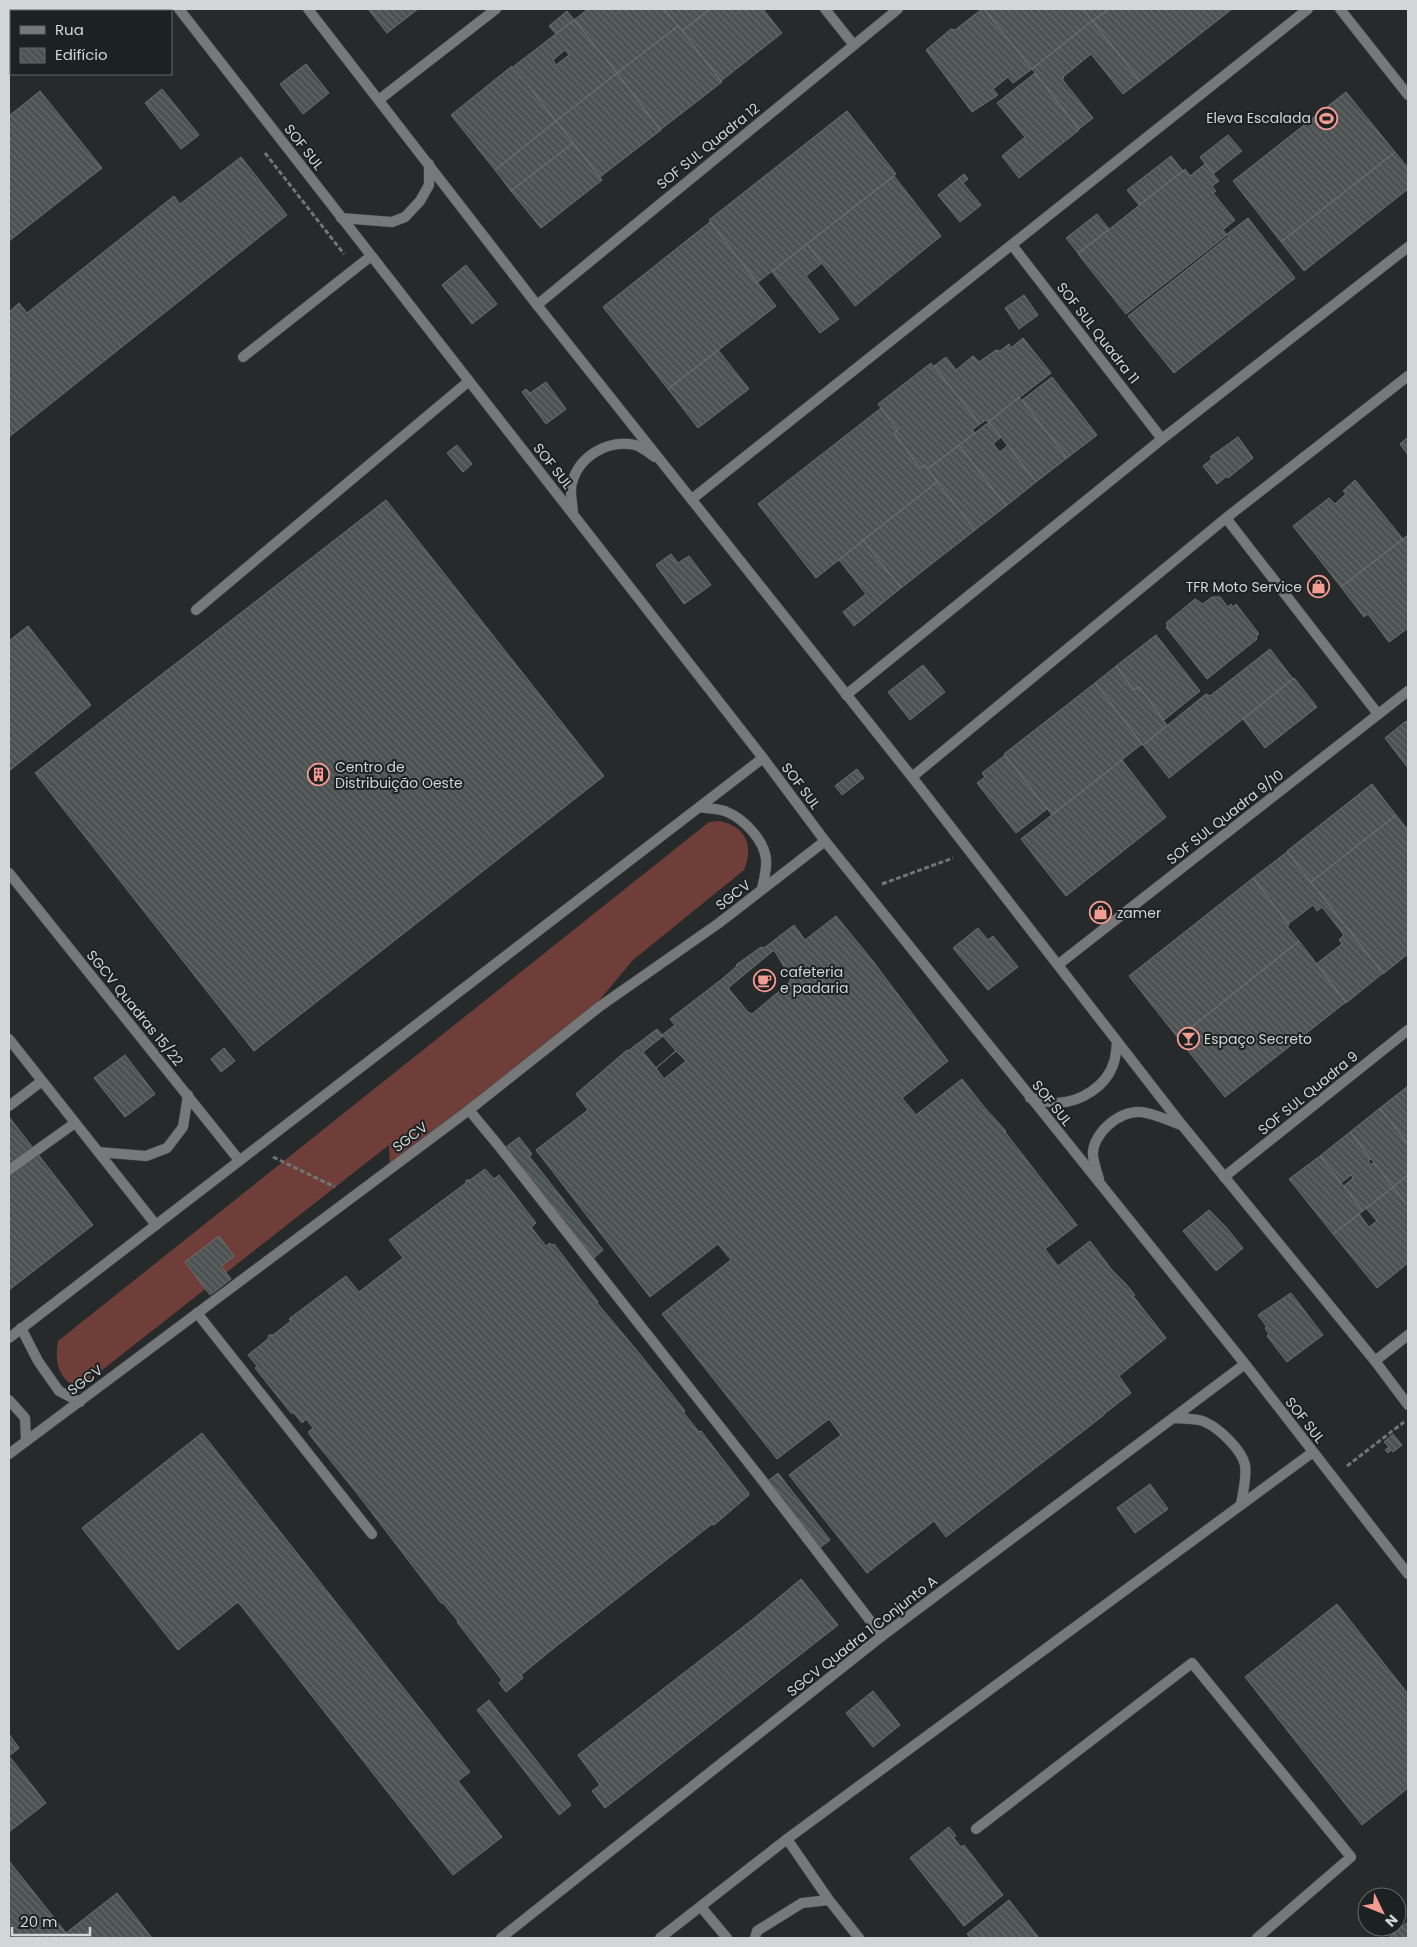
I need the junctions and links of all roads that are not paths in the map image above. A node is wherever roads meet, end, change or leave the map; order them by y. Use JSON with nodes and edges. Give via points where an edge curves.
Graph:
{"nodes":[{"id":1,"x":179,"y":9,"type":"edge"},
{"id":2,"x":308,"y":9,"type":"edge"},
{"id":3,"x":496,"y":9,"type":"edge"},
{"id":4,"x":825,"y":9,"type":"edge"},
{"id":5,"x":898,"y":9,"type":"edge"},
{"id":6,"x":1308,"y":9,"type":"edge"},
{"id":7,"x":1340,"y":9,"type":"edge"},
{"id":8,"x":853,"y":44,"type":"junction"},
{"id":9,"x":1408,"y":95,"type":"edge"},
{"id":10,"x":380,"y":99,"type":"junction"},
{"id":11,"x":429,"y":163,"type":"junction"},
{"id":12,"x":341,"y":218,"type":"junction"},
{"id":13,"x":1012,"y":245,"type":"junction"},
{"id":14,"x":1408,"y":248,"type":"edge"},
{"id":15,"x":371,"y":256,"type":"junction"},
{"id":16,"x":537,"y":304,"type":"junction"},
{"id":17,"x":243,"y":357,"type":"dead end"},
{"id":18,"x":1408,"y":376,"type":"edge"},
{"id":19,"x":469,"y":381,"type":"junction"},
{"id":20,"x":1162,"y":439,"type":"junction"},
{"id":21,"x":660,"y":460,"type":"junction"},
{"id":22,"x":692,"y":499,"type":"junction"},
{"id":23,"x":573,"y":514,"type":"junction"},
{"id":24,"x":1226,"y":518,"type":"junction"},
{"id":25,"x":196,"y":610,"type":"dead end"},
{"id":26,"x":1408,"y":691,"type":"edge"},
{"id":27,"x":846,"y":695,"type":"junction"},
{"id":28,"x":1378,"y":714,"type":"junction"},
{"id":29,"x":763,"y":758,"type":"junction"},
{"id":30,"x":912,"y":777,"type":"junction"},
{"id":31,"x":700,"y":807,"type":"junction"},
{"id":32,"x":825,"y":840,"type":"junction"},
{"id":33,"x":9,"y":873,"type":"edge"},
{"id":34,"x":762,"y":889,"type":"junction"},
{"id":35,"x":1058,"y":964,"type":"junction"},
{"id":36,"x":1408,"y":1030,"type":"edge"},
{"id":37,"x":9,"y":1039,"type":"edge"},
{"id":38,"x":1117,"y":1043,"type":"junction"},
{"id":39,"x":42,"y":1082,"type":"junction"},
{"id":40,"x":188,"y":1095,"type":"junction"},
{"id":41,"x":1030,"y":1098,"type":"junction"},
{"id":42,"x":9,"y":1106,"type":"edge"},
{"id":43,"x":469,"y":1110,"type":"junction"},
{"id":44,"x":74,"y":1123,"type":"junction"},
{"id":45,"x":1182,"y":1125,"type":"junction"},
{"id":46,"x":98,"y":1152,"type":"junction"},
{"id":47,"x":239,"y":1160,"type":"junction"},
{"id":48,"x":9,"y":1170,"type":"edge"},
{"id":49,"x":1224,"y":1177,"type":"junction"},
{"id":50,"x":1100,"y":1184,"type":"junction"},
{"id":51,"x":156,"y":1225,"type":"junction"},
{"id":52,"x":197,"y":1313,"type":"junction"},
{"id":53,"x":22,"y":1328,"type":"junction"},
{"id":54,"x":1408,"y":1335,"type":"edge"},
{"id":55,"x":9,"y":1338,"type":"edge"},
{"id":56,"x":1375,"y":1361,"type":"junction"},
{"id":57,"x":1245,"y":1364,"type":"junction"},
{"id":58,"x":9,"y":1400,"type":"edge"},
{"id":59,"x":80,"y":1402,"type":"junction"},
{"id":60,"x":1408,"y":1405,"type":"edge"},
{"id":61,"x":1174,"y":1418,"type":"junction"},
{"id":62,"x":26,"y":1440,"type":"junction"},
{"id":63,"x":1313,"y":1452,"type":"junction"},
{"id":64,"x":9,"y":1454,"type":"edge"},
{"id":65,"x":1241,"y":1504,"type":"junction"},
{"id":66,"x":372,"y":1534,"type":"dead end"},
{"id":67,"x":1408,"y":1574,"type":"edge"},
{"id":68,"x":882,"y":1636,"type":"junction"},
{"id":69,"x":976,"y":1829,"type":"dead end"},
{"id":70,"x":788,"y":1839,"type":"junction"},
{"id":71,"x":829,"y":1900,"type":"junction"},
{"id":72,"x":701,"y":1908,"type":"junction"},
{"id":73,"x":501,"y":1938,"type":"edge"},
{"id":74,"x":660,"y":1938,"type":"edge"},
{"id":75,"x":727,"y":1938,"type":"edge"},
{"id":76,"x":755,"y":1938,"type":"edge"},
{"id":77,"x":859,"y":1938,"type":"edge"},
{"id":78,"x":1257,"y":1938,"type":"edge"}],
"edges":[{"from":1,"to":12,"type":"street","name":"SOF SUL"},
{"from":2,"to":10,"type":"street"},
{"from":3,"to":10,"type":"street"},
{"from":4,"to":8,"type":"street"},
{"from":5,"to":8,"type":"street","name":"SOF SUL Quadra 12"},
{"from":6,"to":13,"type":"street"},
{"from":7,"to":9,"type":"street"},
{"from":8,"to":16,"type":"street","name":"SOF SUL Quadra 12"},
{"from":10,"to":11,"type":"street"},
{"from":11,"to":12,"type":"street","via":[[430,185],[405,217],[392,222]]},
{"from":11,"to":16,"type":"street"},
{"from":12,"to":15,"type":"street","name":"SOF SUL"},
{"from":13,"to":20,"type":"street","name":"SOF SUL Quadra 11"},
{"from":13,"to":22,"type":"street"},
{"from":14,"to":20,"type":"street"},
{"from":15,"to":17,"type":"street"},
{"from":15,"to":19,"type":"street","name":"SOF SUL"},
{"from":16,"to":21,"type":"street"},
{"from":18,"to":24,"type":"street"},
{"from":19,"to":23,"type":"street","name":"SOF SUL"},
{"from":19,"to":25,"type":"street"},
{"from":20,"to":27,"type":"street"},
{"from":21,"to":22,"type":"street"},
{"from":21,"to":23,"type":"street","via":[[636,446],[611,444],[593,452],[578,467],[571,484]]},
{"from":22,"to":27,"type":"street"},
{"from":23,"to":29,"type":"street","name":"SOF SUL"},
{"from":24,"to":28,"type":"street"},
{"from":24,"to":30,"type":"street"},
{"from":26,"to":28,"type":"street","name":"SOF SUL Quadra 9/10"},
{"from":27,"to":30,"type":"street"},
{"from":28,"to":35,"type":"street","name":"SOF SUL Quadra 9/10"},
{"from":29,"to":31,"type":"street"},
{"from":29,"to":32,"type":"street","name":"SOF SUL"},
{"from":30,"to":35,"type":"street"},
{"from":31,"to":34,"type":"street","via":[[727,811],[757,837],[766,856]]},
{"from":31,"to":47,"type":"street"},
{"from":32,"to":34,"type":"street","name":"SGCV"},
{"from":32,"to":41,"type":"street","name":"SOF SUL"},
{"from":33,"to":40,"type":"street","name":"SGCV Quadras 15/22"},
{"from":34,"to":43,"type":"street","name":"SGCV","via":[[720,923],[599,1007]]},
{"from":35,"to":38,"type":"street"},
{"from":36,"to":49,"type":"street","name":"SOF SUL Quadra 9"},
{"from":37,"to":39,"type":"street"},
{"from":38,"to":41,"type":"street","via":[[1114,1063],[1106,1078],[1092,1092],[1056,1103]]},
{"from":38,"to":45,"type":"street"},
{"from":39,"to":42,"type":"street"},
{"from":39,"to":44,"type":"street"},
{"from":40,"to":46,"type":"street","via":[[183,1127],[167,1148],[146,1156]]},
{"from":40,"to":47,"type":"street","name":"SGCV Quadras 15/22"},
{"from":41,"to":50,"type":"street","name":"SOF SUL"},
{"from":43,"to":52,"type":"street","name":"SGCV"},
{"from":43,"to":68,"type":"street"},
{"from":44,"to":46,"type":"street"},
{"from":44,"to":48,"type":"street"},
{"from":45,"to":49,"type":"street"},
{"from":45,"to":50,"type":"street","via":[[1138,1111],[1109,1124],[1098,1138],[1092,1155]]},
{"from":46,"to":51,"type":"street"},
{"from":47,"to":51,"type":"street"},
{"from":49,"to":56,"type":"street"},
{"from":50,"to":57,"type":"street","name":"SOF SUL"},
{"from":51,"to":53,"type":"street"},
{"from":52,"to":59,"type":"street","name":"SGCV"},
{"from":52,"to":66,"type":"street"},
{"from":53,"to":55,"type":"street"},
{"from":53,"to":59,"type":"street","via":[[38,1362],[59,1391]]},
{"from":54,"to":56,"type":"street"},
{"from":56,"to":60,"type":"street"},
{"from":57,"to":61,"type":"street","name":"SGCV Quadra 1 Conjunto A"},
{"from":57,"to":63,"type":"street","name":"SOF SUL"},
{"from":58,"to":62,"type":"street","via":[[25,1418]]},
{"from":59,"to":62,"type":"street","name":"SGCV"},
{"from":61,"to":65,"type":"street","via":[[1204,1421],[1222,1432],[1236,1448],[1245,1464]]},
{"from":61,"to":68,"type":"street","name":"SGCV Quadra 1 Conjunto A"},
{"from":62,"to":64,"type":"street","name":"SGCV"},
{"from":63,"to":65,"type":"street"},
{"from":63,"to":67,"type":"street","name":"SOF SUL"},
{"from":65,"to":70,"type":"street"},
{"from":68,"to":73,"type":"street","name":"SGCV Quadra 1 Conjunto A"},
{"from":69,"to":78,"type":"street","via":[[1192,1663],[1351,1858]]},
{"from":70,"to":71,"type":"street"},
{"from":70,"to":72,"type":"street"},
{"from":71,"to":76,"type":"street","via":[[802,1903],[757,1931]]},
{"from":71,"to":77,"type":"street"},
{"from":72,"to":74,"type":"street"},
{"from":72,"to":75,"type":"street"}]}
